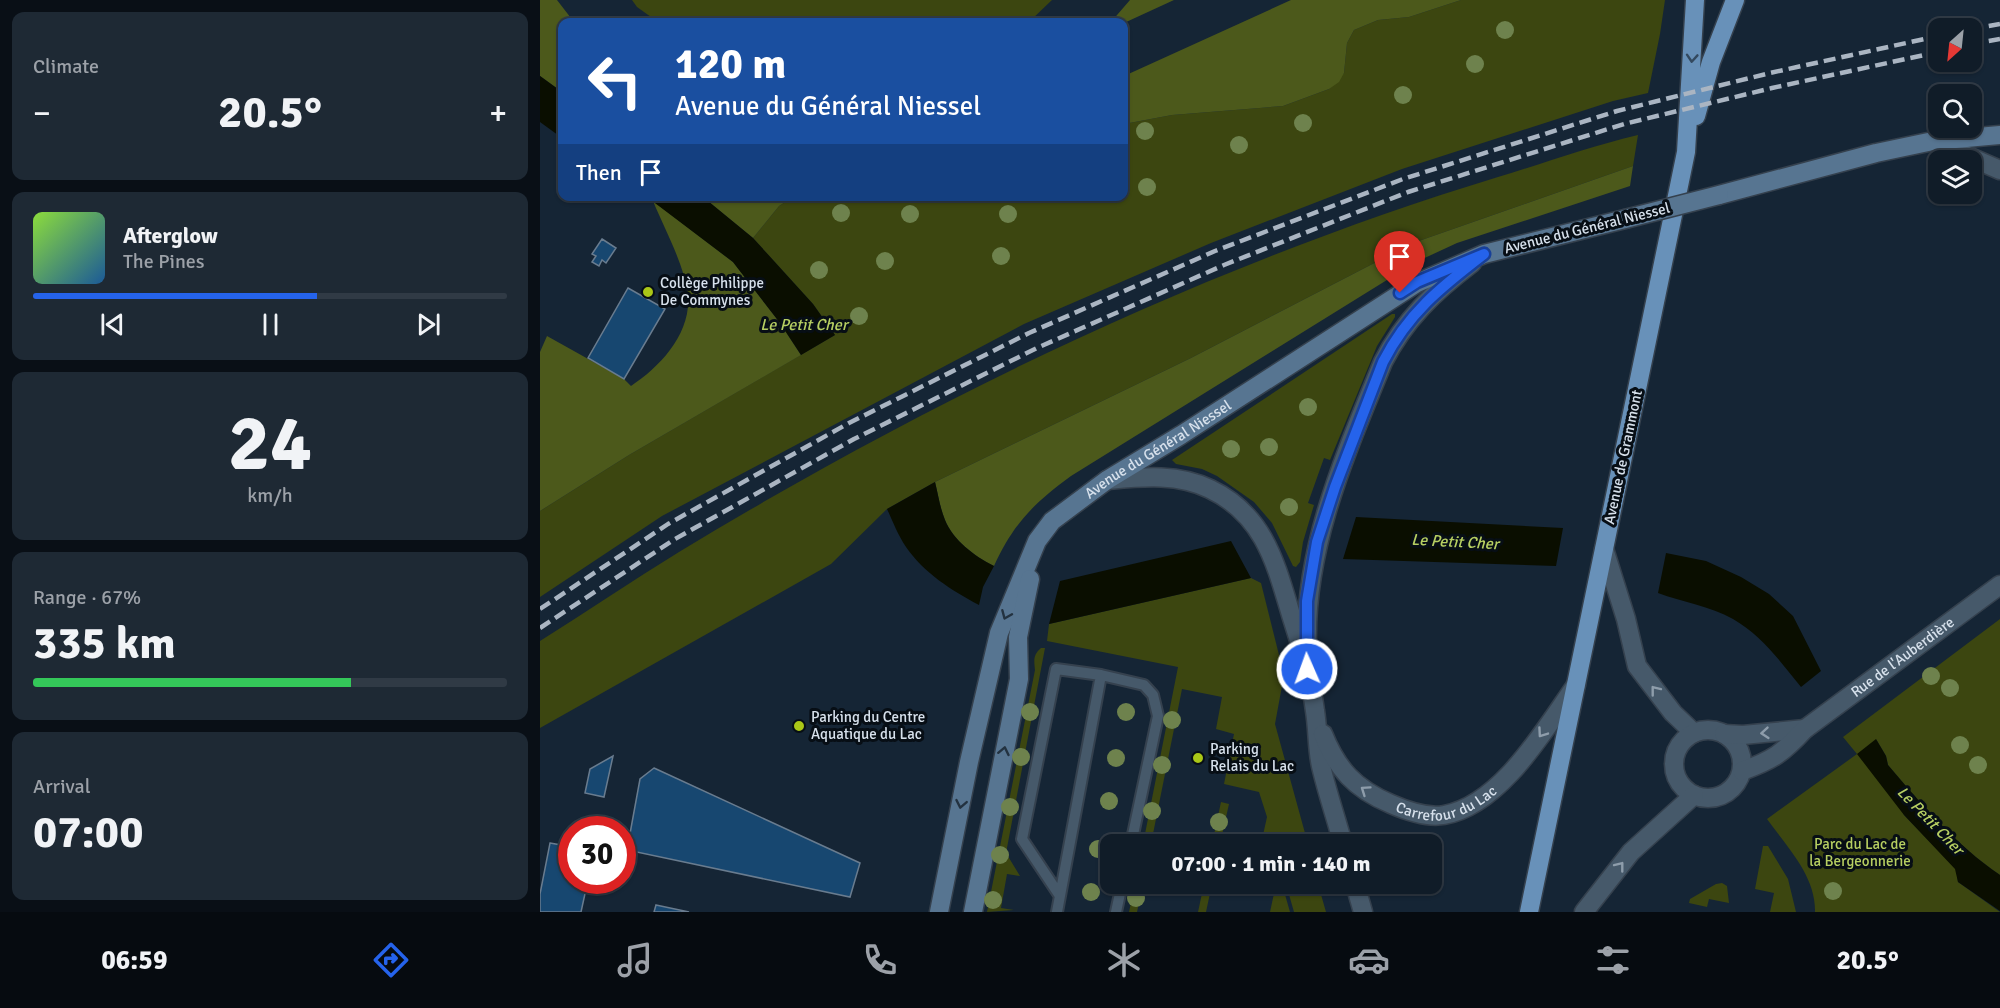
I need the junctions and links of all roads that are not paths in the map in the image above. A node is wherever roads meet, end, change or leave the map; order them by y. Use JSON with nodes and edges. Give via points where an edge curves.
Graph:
{"nodes":[{"id":1,"x":1695,"y":0,"type":"edge"},
{"id":2,"x":1720,"y":0,"type":"edge"},
{"id":3,"x":1735,"y":0,"type":"edge"},
{"id":4,"x":1711,"y":62,"type":"junction"},
{"id":5,"x":2000,"y":135,"type":"edge"},
{"id":6,"x":1932,"y":141,"type":"junction"},
{"id":7,"x":1686,"y":152,"type":"junction"},
{"id":8,"x":2000,"y":170,"type":"edge"},
{"id":9,"x":1484,"y":254,"type":"junction"},
{"id":10,"x":1107,"y":480,"type":"junction"},
{"id":11,"x":1037,"y":542,"type":"junction"},
{"id":12,"x":1604,"y":549,"type":"junction"},
{"id":13,"x":2000,"y":585,"type":"edge"},
{"id":14,"x":1307,"y":669,"type":"junction"},
{"id":15,"x":1101,"y":675,"type":"junction"},
{"id":16,"x":1576,"y":686,"type":"junction"},
{"id":17,"x":1315,"y":712,"type":"junction"},
{"id":18,"x":1805,"y":729,"type":"junction"},
{"id":19,"x":1695,"y":733,"type":"junction"},
{"id":20,"x":1724,"y":734,"type":"junction"},
{"id":21,"x":1742,"y":771,"type":"junction"},
{"id":22,"x":1694,"y":795,"type":"junction"},
{"id":23,"x":1133,"y":834,"type":"edge"},
{"id":24,"x":1340,"y":834,"type":"edge"},
{"id":25,"x":1120,"y":894,"type":"edge"},
{"id":26,"x":1358,"y":894,"type":"edge"},
{"id":27,"x":1060,"y":896,"type":"junction"},
{"id":28,"x":939,"y":912,"type":"edge"},
{"id":29,"x":973,"y":912,"type":"edge"},
{"id":30,"x":1057,"y":912,"type":"edge"},
{"id":31,"x":1116,"y":912,"type":"edge"},
{"id":32,"x":1363,"y":912,"type":"edge"},
{"id":33,"x":1530,"y":912,"type":"edge"},
{"id":34,"x":1584,"y":912,"type":"edge"}],
"edges":[{"from":1,"to":7,"type":"main road","name":"Avenue de Grammont","one_way":true},
{"from":2,"to":4,"type":"main road"},
{"from":3,"to":4,"type":"main road"},
{"from":4,"to":7,"type":"main road"},
{"from":5,"to":6,"type":"street","name":"Avenue du Général Niessel"},
{"from":6,"to":8,"type":"street"},
{"from":6,"to":9,"type":"street","name":"Avenue du Général Niessel","bridge":true},
{"from":7,"to":12,"type":"main road","name":"Avenue de Grammont"},
{"from":9,"to":10,"type":"street","name":"Avenue du Général Niessel","via":[[1417,282]]},
{"from":9,"to":14,"type":"street","name":"Carrefour du Lac","via":[[1420,307],[1383,362],[1317,542],[1307,601]]},
{"from":10,"to":11,"type":"street","name":"Avenue du Général Niessel","via":[[1052,521]]},
{"from":10,"to":14,"type":"street","name":"Carrefour du Lac","via":[[1183,480],[1209,488],[1242,511],[1272,554]]},
{"from":11,"to":28,"type":"street","name":"Avenue du Général Niessel","one_way":true,"via":[[999,633]]},
{"from":29,"to":11,"type":"street","name":"Avenue du Général Niessel","one_way":true,"via":[[1019,679],[1018,637]]},
{"from":12,"to":16,"type":"main road","name":"Avenue de Grammont"},
{"from":19,"to":12,"type":"street","one_way":true,"via":[[1673,713],[1636,666]]},
{"from":13,"to":18,"type":"street","name":"Rue de l'Auberdière"},
{"from":14,"to":17,"type":"street","name":"Carrefour du Lac"},
{"from":15,"to":23,"type":"lane","via":[[1144,685],[1153,695],[1158,716]]},
{"from":15,"to":27,"type":"lane"},
{"from":15,"to":27,"type":"lane","via":[[1056,669],[1022,839]]},
{"from":16,"to":17,"type":"street","name":"Carrefour du Lac","one_way":true,"via":[[1524,759],[1505,778],[1482,798],[1444,815],[1404,810],[1358,785],[1333,757]]},
{"from":16,"to":33,"type":"main road","name":"Avenue de Grammont"},
{"from":17,"to":24,"type":"street","name":"Carrefour du Lac","via":[[1321,766]]},
{"from":18,"to":20,"type":"street","one_way":true},
{"from":18,"to":21,"type":"street","name":"Rue de l'Auberdière","via":[[1784,752]]},
{"from":19,"to":20,"type":"street","via":[[1704,730]]},
{"from":19,"to":22,"type":"street","via":[[1685,739],[1674,759],[1679,781]]},
{"from":20,"to":21,"type":"street","via":[[1739,750]]},
{"from":21,"to":22,"type":"street","via":[[1738,782],[1721,796]]},
{"from":34,"to":22,"type":"street","one_way":true,"via":[[1631,852]]},
{"from":25,"to":31,"type":"lane"},
{"from":26,"to":32,"type":"street"},
{"from":27,"to":30,"type":"lane"}]}
